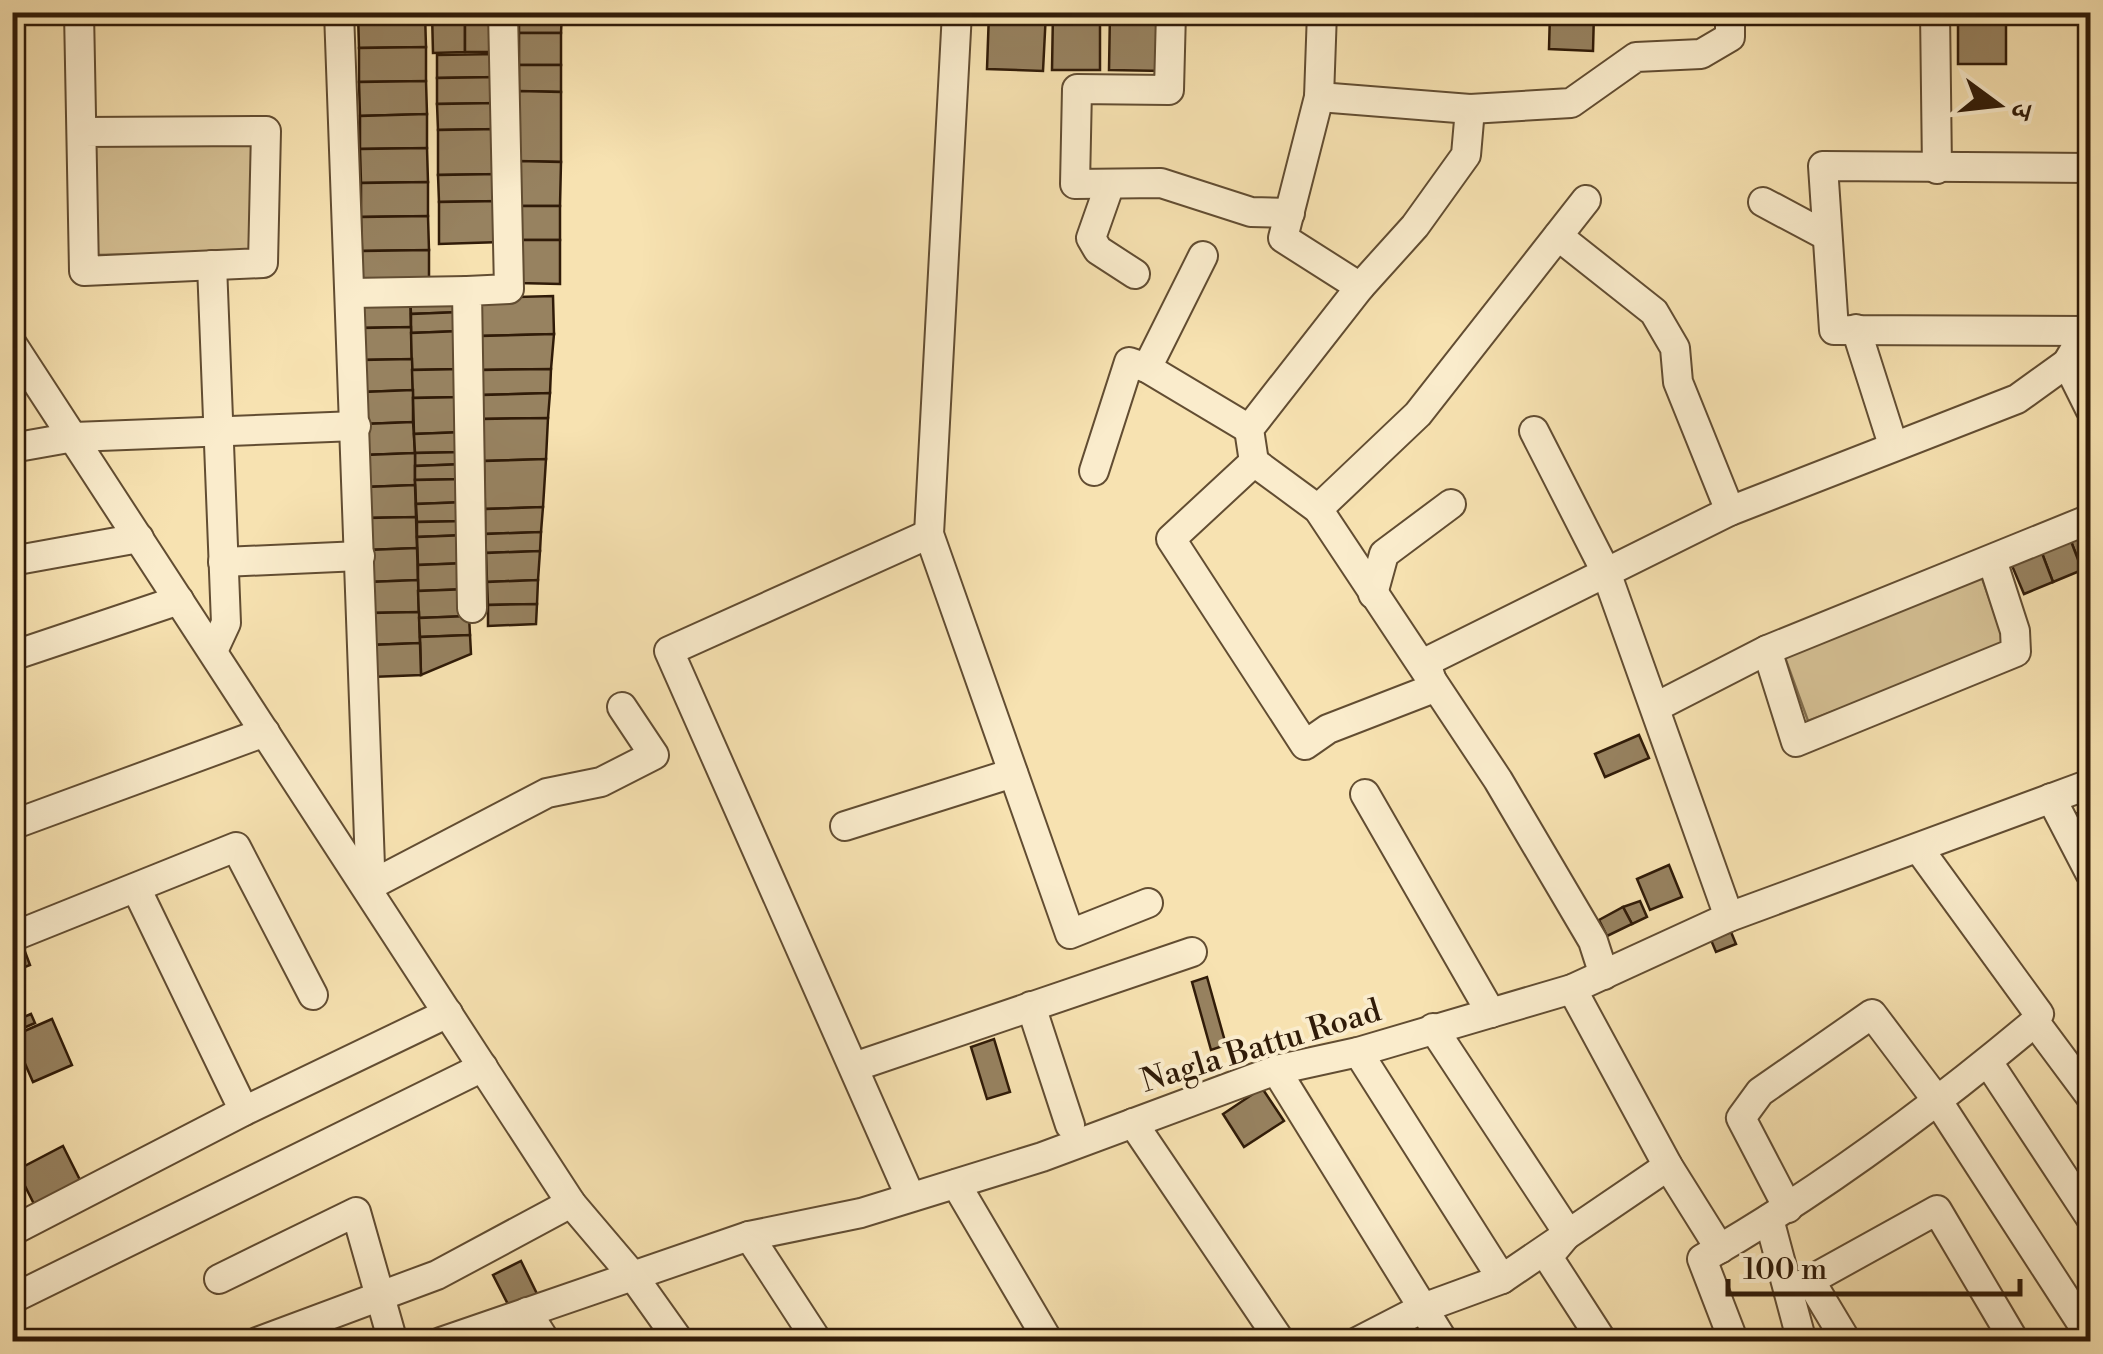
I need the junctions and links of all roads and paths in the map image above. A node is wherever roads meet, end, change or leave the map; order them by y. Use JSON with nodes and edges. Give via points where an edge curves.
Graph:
{"nodes":[{"id":1,"x":79,"y":12,"type":"edge"},
{"id":2,"x":339,"y":12,"type":"edge"},
{"id":3,"x":503,"y":12,"type":"edge"},
{"id":4,"x":957,"y":12,"type":"edge"},
{"id":5,"x":1171,"y":12,"type":"edge"},
{"id":6,"x":1322,"y":12,"type":"edge"},
{"id":7,"x":1730,"y":12,"type":"edge"},
{"id":8,"x":1935,"y":12,"type":"edge"},
{"id":9,"x":1319,"y":98,"type":"junction"},
{"id":10,"x":1470,"y":109,"type":"junction"},
{"id":11,"x":82,"y":132,"type":"junction"},
{"id":12,"x":2090,"y":168,"type":"edge"},
{"id":13,"x":1937,"y":169,"type":"junction"},
{"id":14,"x":1110,"y":184,"type":"junction"},
{"id":15,"x":1586,"y":200,"type":"dead end"},
{"id":16,"x":1764,"y":202,"type":"dead end"},
{"id":17,"x":1290,"y":213,"type":"junction"},
{"id":18,"x":1825,"y":235,"type":"junction"},
{"id":19,"x":1558,"y":236,"type":"junction"},
{"id":20,"x":1203,"y":256,"type":"dead end"},
{"id":21,"x":212,"y":265,"type":"junction"},
{"id":22,"x":1135,"y":274,"type":"dead end"},
{"id":23,"x":1360,"y":288,"type":"junction"},
{"id":24,"x":468,"y":291,"type":"junction"},
{"id":25,"x":351,"y":293,"type":"junction"},
{"id":26,"x":2088,"y":328,"type":"edge"},
{"id":27,"x":1856,"y":330,"type":"junction"},
{"id":28,"x":12,"y":344,"type":"edge"},
{"id":29,"x":2066,"y":364,"type":"junction"},
{"id":30,"x":1147,"y":368,"type":"junction"},
{"id":31,"x":2090,"y":408,"type":"edge"},
{"id":32,"x":356,"y":426,"type":"junction"},
{"id":33,"x":1249,"y":428,"type":"junction"},
{"id":34,"x":1534,"y":431,"type":"dead end"},
{"id":35,"x":216,"y":432,"type":"junction"},
{"id":36,"x":74,"y":438,"type":"junction"},
{"id":37,"x":1892,"y":444,"type":"junction"},
{"id":38,"x":12,"y":448,"type":"edge"},
{"id":39,"x":1254,"y":462,"type":"junction"},
{"id":40,"x":1094,"y":471,"type":"dead end"},
{"id":41,"x":1451,"y":504,"type":"dead end"},
{"id":42,"x":1318,"y":509,"type":"junction"},
{"id":43,"x":1730,"y":511,"type":"junction"},
{"id":44,"x":2090,"y":519,"type":"edge"},
{"id":45,"x":930,"y":534,"type":"junction"},
{"id":46,"x":139,"y":538,"type":"junction"},
{"id":47,"x":360,"y":556,"type":"junction"},
{"id":48,"x":1992,"y":560,"type":"junction"},
{"id":49,"x":12,"y":561,"type":"edge"},
{"id":50,"x":222,"y":562,"type":"junction"},
{"id":51,"x":1606,"y":572,"type":"junction"},
{"id":52,"x":1373,"y":594,"type":"junction"},
{"id":53,"x":179,"y":600,"type":"junction"},
{"id":54,"x":472,"y":608,"type":"dead end"},
{"id":55,"x":1767,"y":650,"type":"junction"},
{"id":56,"x":212,"y":651,"type":"junction"},
{"id":57,"x":12,"y":656,"type":"edge"},
{"id":58,"x":1434,"y":688,"type":"junction"},
{"id":59,"x":622,"y":707,"type":"dead end"},
{"id":60,"x":1656,"y":707,"type":"junction"},
{"id":61,"x":266,"y":732,"type":"junction"},
{"id":62,"x":1013,"y":773,"type":"junction"},
{"id":63,"x":2090,"y":784,"type":"edge"},
{"id":64,"x":1365,"y":794,"type":"dead end"},
{"id":65,"x":2052,"y":798,"type":"junction"},
{"id":66,"x":12,"y":825,"type":"edge"},
{"id":67,"x":844,"y":826,"type":"dead end"},
{"id":68,"x":1918,"y":849,"type":"junction"},
{"id":69,"x":2090,"y":873,"type":"edge"},
{"id":70,"x":136,"y":888,"type":"junction"},
{"id":71,"x":371,"y":890,"type":"junction"},
{"id":72,"x":1148,"y":903,"type":"dead end"},
{"id":73,"x":1729,"y":917,"type":"junction"},
{"id":74,"x":12,"y":937,"type":"edge"},
{"id":75,"x":1192,"y":952,"type":"dead end"},
{"id":76,"x":1604,"y":975,"type":"junction"},
{"id":77,"x":1572,"y":989,"type":"junction"},
{"id":78,"x":313,"y":995,"type":"dead end"},
{"id":79,"x":1031,"y":1006,"type":"junction"},
{"id":80,"x":448,"y":1013,"type":"junction"},
{"id":81,"x":1491,"y":1013,"type":"junction"},
{"id":82,"x":2035,"y":1022,"type":"junction"},
{"id":83,"x":1433,"y":1028,"type":"junction"},
{"id":84,"x":1358,"y":1052,"type":"junction"},
{"id":85,"x":1988,"y":1062,"type":"junction"},
{"id":86,"x":483,"y":1067,"type":"junction"},
{"id":87,"x":854,"y":1067,"type":"junction"},
{"id":88,"x":1276,"y":1070,"type":"junction"},
{"id":89,"x":2085,"y":1077,"type":"edge"},
{"id":90,"x":1940,"y":1102,"type":"junction"},
{"id":91,"x":244,"y":1111,"type":"junction"},
{"id":92,"x":1133,"y":1123,"type":"junction"},
{"id":93,"x":1070,"y":1125,"type":"dead end"},
{"id":94,"x":1668,"y":1166,"type":"junction"},
{"id":95,"x":956,"y":1184,"type":"junction"},
{"id":96,"x":910,"y":1196,"type":"junction"},
{"id":97,"x":571,"y":1203,"type":"junction"},
{"id":98,"x":1778,"y":1213,"type":"junction"},
{"id":99,"x":2090,"y":1218,"type":"edge"},
{"id":100,"x":12,"y":1232,"type":"edge"},
{"id":101,"x":1568,"y":1233,"type":"junction"},
{"id":102,"x":749,"y":1236,"type":"junction"},
{"id":103,"x":1720,"y":1249,"type":"junction"},
{"id":104,"x":633,"y":1276,"type":"junction"},
{"id":105,"x":220,"y":1279,"type":"dead end"},
{"id":106,"x":1502,"y":1279,"type":"junction"},
{"id":107,"x":1800,"y":1287,"type":"junction"},
{"id":108,"x":382,"y":1296,"type":"junction"},
{"id":109,"x":12,"y":1299,"type":"edge"},
{"id":110,"x":1423,"y":1308,"type":"junction"},
{"id":111,"x":527,"y":1312,"type":"junction"},
{"id":112,"x":2088,"y":1333,"type":"edge"},
{"id":113,"x":257,"y":1342,"type":"edge"},
{"id":114,"x":393,"y":1342,"type":"edge"},
{"id":115,"x":440,"y":1342,"type":"edge"},
{"id":116,"x":546,"y":1342,"type":"edge"},
{"id":117,"x":680,"y":1342,"type":"edge"},
{"id":118,"x":818,"y":1342,"type":"edge"},
{"id":119,"x":1049,"y":1342,"type":"edge"},
{"id":120,"x":1281,"y":1342,"type":"edge"},
{"id":121,"x":1358,"y":1342,"type":"edge"},
{"id":122,"x":1444,"y":1342,"type":"edge"},
{"id":123,"x":1603,"y":1342,"type":"edge"},
{"id":124,"x":1734,"y":1342,"type":"edge"},
{"id":125,"x":1802,"y":1342,"type":"edge"},
{"id":126,"x":1847,"y":1342,"type":"edge"},
{"id":127,"x":2015,"y":1342,"type":"edge"}],
"edges":[{"from":1,"to":11,"type":"street"},
{"from":2,"to":25,"type":"street"},
{"from":3,"to":24,"type":"street","via":[[509,289]]},
{"from":4,"to":45,"type":"street"},
{"from":5,"to":14,"type":"street","via":[[1169,90],[1077,90],[1074,184]]},
{"from":6,"to":9,"type":"street"},
{"from":7,"to":10,"type":"street","via":[[1730,38],[1701,54],[1636,57],[1572,103]]},
{"from":8,"to":13,"type":"street"},
{"from":9,"to":10,"type":"street"},
{"from":9,"to":17,"type":"street"},
{"from":10,"to":23,"type":"street","via":[[1466,156]]},
{"from":11,"to":21,"type":"street","via":[[84,270]]},
{"from":11,"to":21,"type":"street","via":[[266,130],[263,263]]},
{"from":12,"to":13,"type":"street"},
{"from":13,"to":18,"type":"street","via":[[1823,166]]},
{"from":14,"to":17,"type":"street","via":[[1160,183],[1251,212]]},
{"from":14,"to":22,"type":"street","via":[[1090,238]]},
{"from":15,"to":19,"type":"street"},
{"from":16,"to":18,"type":"street"},
{"from":17,"to":23,"type":"street","via":[[1284,238]]},
{"from":18,"to":27,"type":"street","via":[[1834,330]]},
{"from":19,"to":42,"type":"street","via":[[1418,414]]},
{"from":19,"to":43,"type":"street","via":[[1654,312],[1675,348],[1678,382]]},
{"from":20,"to":30,"type":"street"},
{"from":21,"to":35,"type":"street"},
{"from":23,"to":33,"type":"street"},
{"from":24,"to":25,"type":"street"},
{"from":24,"to":54,"type":"street"},
{"from":25,"to":32,"type":"street"},
{"from":26,"to":27,"type":"street"},
{"from":26,"to":29,"type":"street"},
{"from":27,"to":37,"type":"street"},
{"from":28,"to":36,"type":"street"},
{"from":29,"to":31,"type":"street"},
{"from":29,"to":37,"type":"street","via":[[2016,400]]},
{"from":30,"to":33,"type":"street"},
{"from":30,"to":40,"type":"street","via":[[1130,362]]},
{"from":32,"to":35,"type":"street"},
{"from":32,"to":47,"type":"street"},
{"from":33,"to":39,"type":"street"},
{"from":34,"to":51,"type":"street"},
{"from":35,"to":36,"type":"street"},
{"from":35,"to":50,"type":"street"},
{"from":36,"to":38,"type":"street"},
{"from":36,"to":46,"type":"street"},
{"from":37,"to":43,"type":"street"},
{"from":39,"to":42,"type":"street"},
{"from":39,"to":58,"type":"street","via":[[1172,539],[1304,745]]},
{"from":41,"to":52,"type":"street","via":[[1384,554]]},
{"from":42,"to":52,"type":"street"},
{"from":43,"to":51,"type":"street"},
{"from":44,"to":48,"type":"street"},
{"from":45,"to":62,"type":"street"},
{"from":45,"to":87,"type":"street","via":[[668,651]]},
{"from":46,"to":49,"type":"street"},
{"from":46,"to":53,"type":"street"},
{"from":47,"to":50,"type":"street"},
{"from":47,"to":71,"type":"street"},
{"from":48,"to":55,"type":"street"},
{"from":48,"to":55,"type":"street","via":[[2016,631],[2016,652],[1796,742]]},
{"from":50,"to":56,"type":"street","via":[[226,623]]},
{"from":51,"to":58,"type":"street","via":[[1426,662]]},
{"from":51,"to":60,"type":"street"},
{"from":52,"to":58,"type":"street"},
{"from":53,"to":56,"type":"street"},
{"from":53,"to":57,"type":"street"},
{"from":55,"to":60,"type":"street"},
{"from":56,"to":61,"type":"street"},
{"from":58,"to":76,"type":"street","via":[[1504,772],[1593,941]]},
{"from":59,"to":71,"type":"street","via":[[654,755],[602,782],[547,793]]},
{"from":60,"to":73,"type":"street"},
{"from":61,"to":66,"type":"street"},
{"from":61,"to":71,"type":"street"},
{"from":62,"to":67,"type":"street"},
{"from":62,"to":72,"type":"street","via":[[1070,934]]},
{"from":63,"to":65,"type":"street","name":"Nagla Battu Road"},
{"from":64,"to":81,"type":"street"},
{"from":65,"to":68,"type":"street","name":"Nagla Battu Road"},
{"from":65,"to":69,"type":"street"},
{"from":68,"to":73,"type":"street","name":"Nagla Battu Road"},
{"from":68,"to":82,"type":"street","via":[[2039,1014]]},
{"from":70,"to":74,"type":"street"},
{"from":70,"to":78,"type":"street","via":[[236,847]]},
{"from":70,"to":91,"type":"street"},
{"from":71,"to":80,"type":"street"},
{"from":73,"to":76,"type":"street","name":"Nagla Battu Road"},
{"from":75,"to":79,"type":"street"},
{"from":76,"to":77,"type":"street","name":"Nagla Battu Road"},
{"from":77,"to":81,"type":"street","name":"Nagla Battu Road"},
{"from":77,"to":94,"type":"street"},
{"from":79,"to":87,"type":"street"},
{"from":79,"to":93,"type":"street"},
{"from":80,"to":86,"type":"street"},
{"from":80,"to":91,"type":"street"},
{"from":81,"to":83,"type":"street","name":"Nagla Battu Road"},
{"from":82,"to":85,"type":"street"},
{"from":82,"to":89,"type":"street"},
{"from":83,"to":84,"type":"street","name":"Nagla Battu Road"},
{"from":83,"to":101,"type":"street"},
{"from":84,"to":88,"type":"street","name":"Nagla Battu Road"},
{"from":84,"to":106,"type":"street"},
{"from":85,"to":90,"type":"street"},
{"from":85,"to":99,"type":"street"},
{"from":86,"to":97,"type":"street"},
{"from":86,"to":109,"type":"street"},
{"from":87,"to":96,"type":"street"},
{"from":88,"to":92,"type":"street","name":"Nagla Battu Road"},
{"from":88,"to":110,"type":"street"},
{"from":90,"to":98,"type":"street"},
{"from":90,"to":98,"type":"street","via":[[1872,1014],[1760,1092],[1742,1118]]},
{"from":90,"to":112,"type":"street"},
{"from":91,"to":100,"type":"street"},
{"from":92,"to":95,"type":"street","name":"Nagla Battu Road"},
{"from":92,"to":120,"type":"street"},
{"from":94,"to":101,"type":"street"},
{"from":94,"to":103,"type":"street"},
{"from":95,"to":96,"type":"street","name":"Nagla Battu Road"},
{"from":95,"to":119,"type":"street"},
{"from":96,"to":102,"type":"street","name":"Nagla Battu Road"},
{"from":97,"to":104,"type":"street"},
{"from":97,"to":108,"type":"street"},
{"from":98,"to":103,"type":"street"},
{"from":98,"to":107,"type":"street"},
{"from":101,"to":106,"type":"street"},
{"from":101,"to":123,"type":"street","via":[[1548,1256]]},
{"from":102,"to":104,"type":"street","name":"Nagla Battu Road"},
{"from":102,"to":118,"type":"street"},
{"from":103,"to":124,"type":"street","via":[[1702,1260]]},
{"from":104,"to":111,"type":"street","name":"Nagla Battu Road"},
{"from":104,"to":117,"type":"street"},
{"from":105,"to":108,"type":"street","via":[[356,1212]]},
{"from":106,"to":110,"type":"street"},
{"from":107,"to":125,"type":"street"},
{"from":107,"to":126,"type":"street"},
{"from":107,"to":127,"type":"street","via":[[1937,1210]]},
{"from":108,"to":113,"type":"street"},
{"from":108,"to":114,"type":"street"},
{"from":110,"to":121,"type":"street"},
{"from":110,"to":122,"type":"street"},
{"from":111,"to":115,"type":"street","name":"Nagla Battu Road"},
{"from":111,"to":116,"type":"street"}]}
